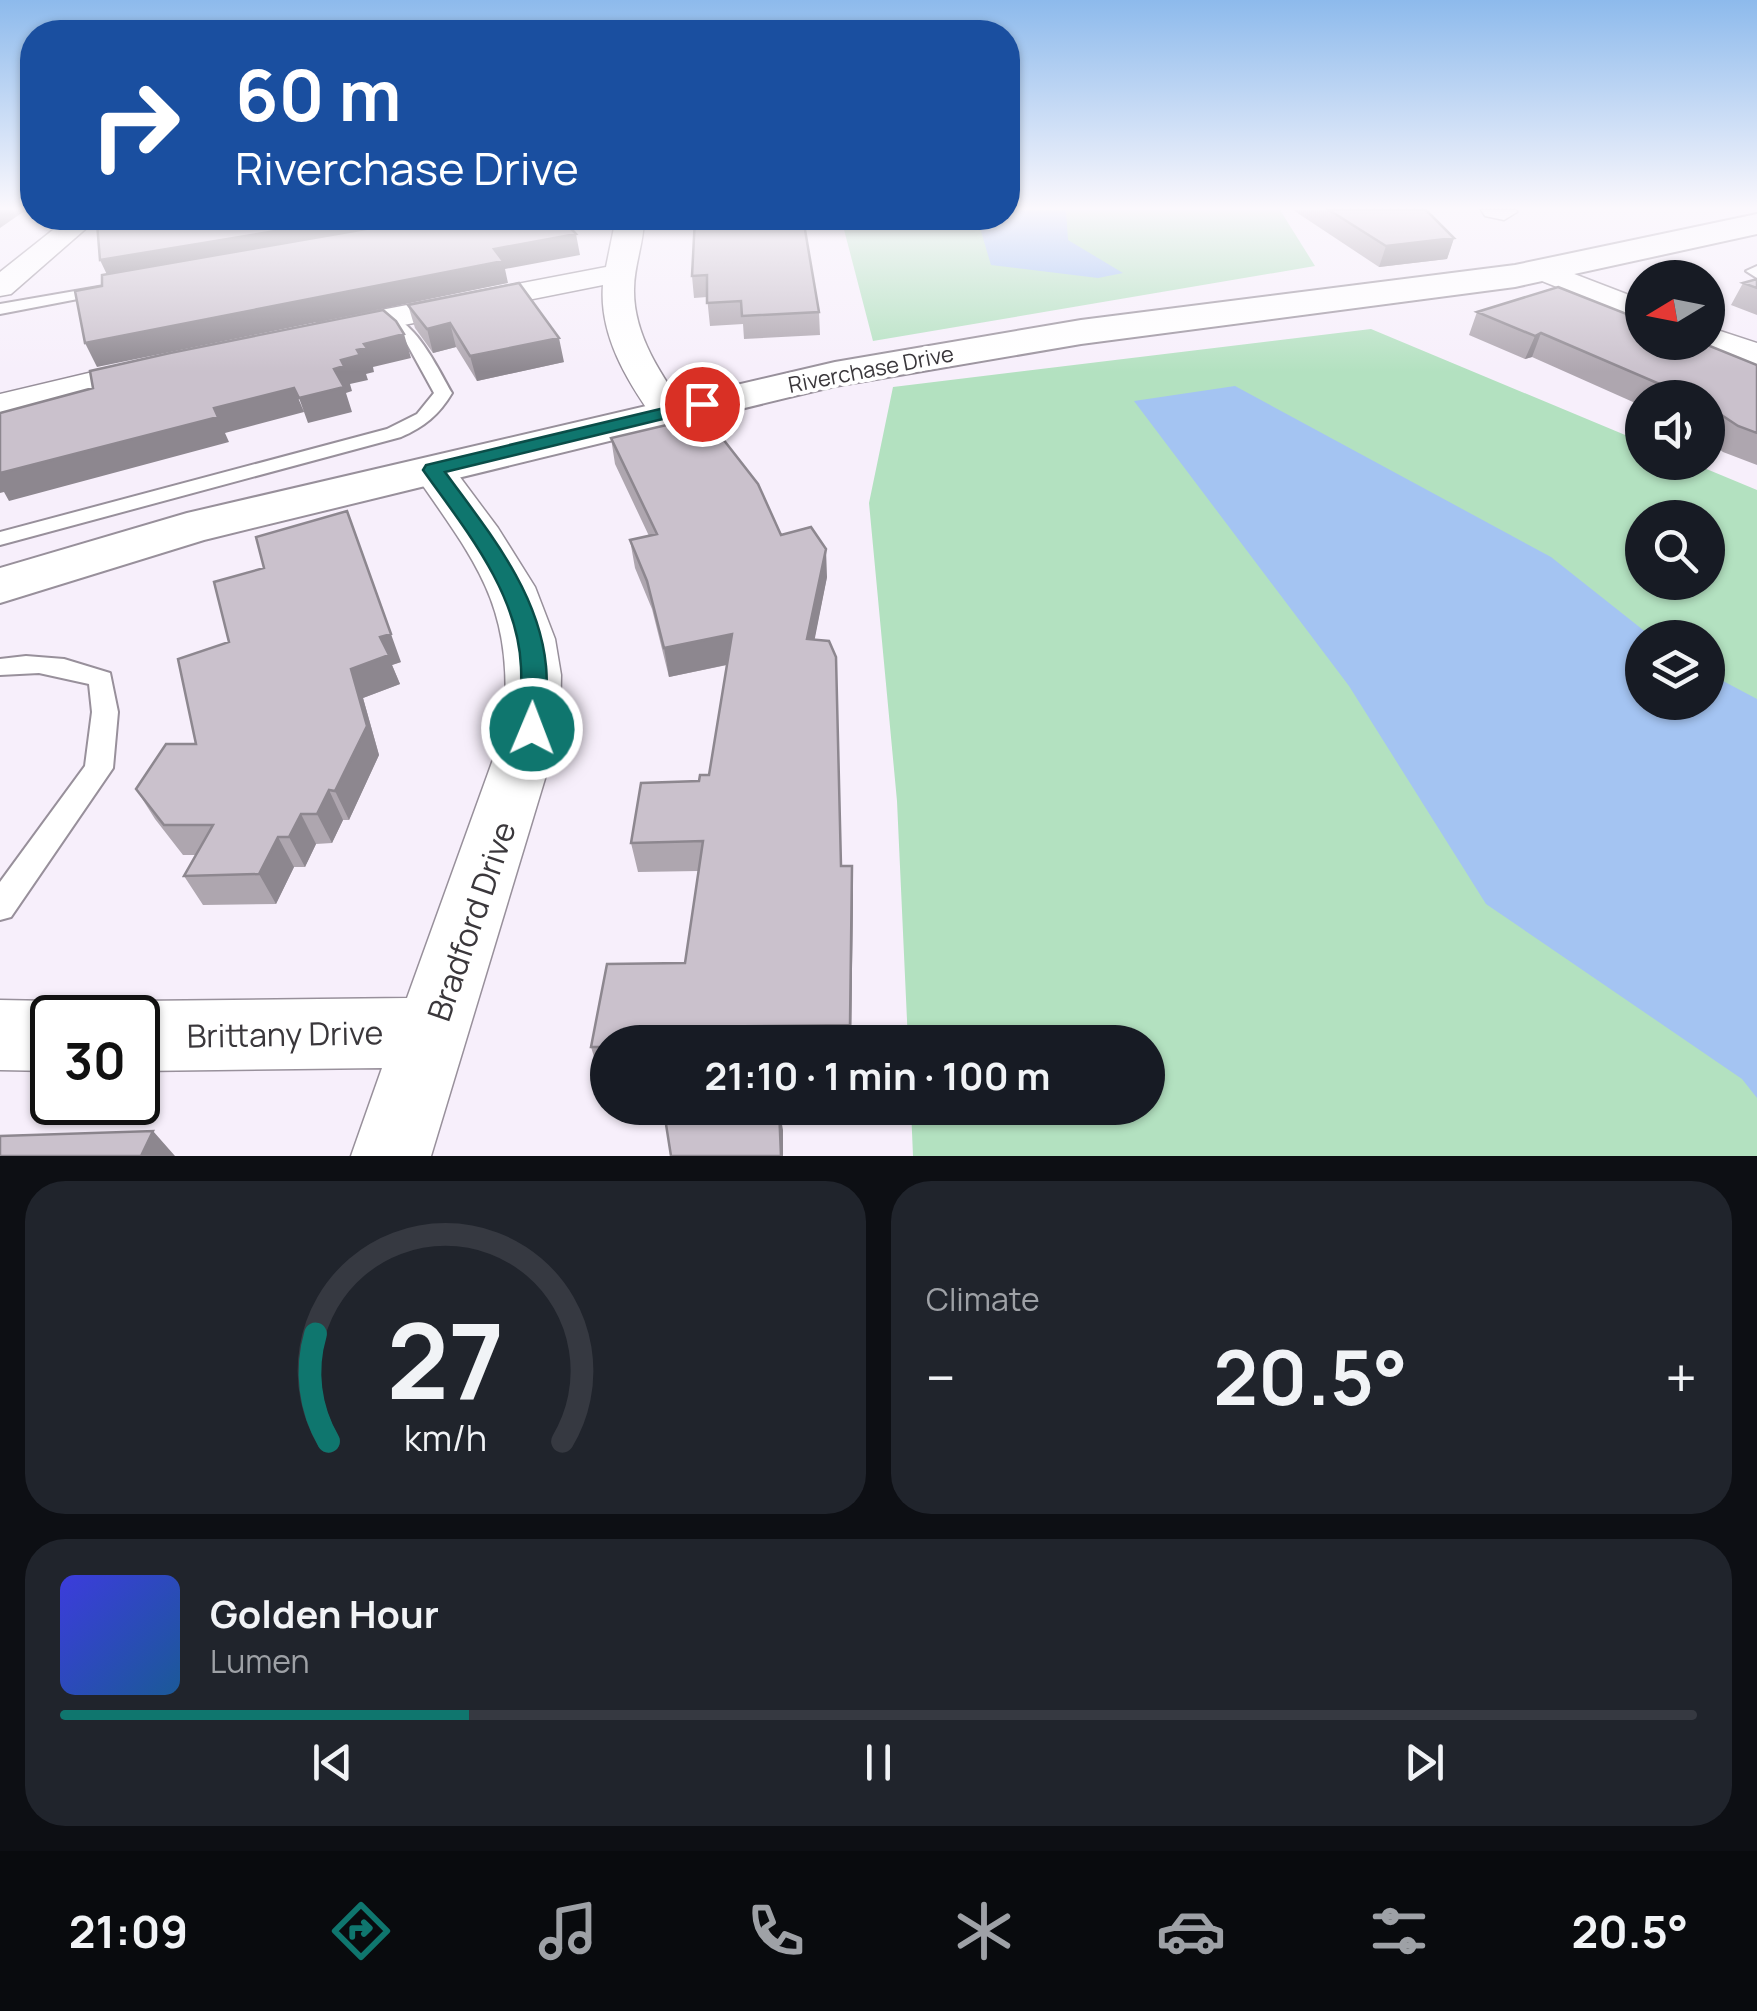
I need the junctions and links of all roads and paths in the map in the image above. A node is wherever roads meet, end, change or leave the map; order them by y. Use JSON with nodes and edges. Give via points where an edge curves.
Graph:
{"nodes":[{"id":1,"x":28,"y":264,"type":"edge"},
{"id":2,"x":623,"y":264,"type":"edge"},
{"id":3,"x":1575,"y":264,"type":"edge"},
{"id":4,"x":1543,"y":271,"type":"junction"},
{"id":5,"x":620,"y":273,"type":"junction"},
{"id":6,"x":0,"y":287,"type":"edge"},
{"id":7,"x":112,"y":288,"type":"edge"},
{"id":8,"x":1625,"y":305,"type":"edge"},
{"id":9,"x":0,"y":309,"type":"edge"},
{"id":10,"x":386,"y":318,"type":"junction"},
{"id":11,"x":292,"y":338,"type":"edge"},
{"id":12,"x":1725,"y":343,"type":"edge"},
{"id":13,"x":1757,"y":355,"type":"edge"},
{"id":14,"x":180,"y":362,"type":"edge"},
{"id":15,"x":0,"y":404,"type":"edge"},
{"id":16,"x":668,"y":412,"type":"junction"},
{"id":17,"x":433,"y":470,"type":"junction"},
{"id":18,"x":0,"y":539,"type":"edge"},
{"id":19,"x":0,"y":586,"type":"edge"},
{"id":20,"x":0,"y":667,"type":"edge"},
{"id":21,"x":0,"y":907,"type":"edge"},
{"id":22,"x":434,"y":1033,"type":"junction"},
{"id":23,"x":0,"y":1036,"type":"edge"},
{"id":24,"x":30,"y":1036,"type":"edge"},
{"id":25,"x":160,"y":1036,"type":"edge"},
{"id":26,"x":392,"y":1156,"type":"edge"}],
"edges":[{"from":1,"to":6,"type":"street"},
{"from":2,"to":5,"type":"street"},
{"from":3,"to":4,"type":"street","name":"Riverchase Drive"},
{"from":4,"to":8,"type":"street"},
{"from":4,"to":16,"type":"street","name":"Riverchase Drive","via":[[1082,332],[835,374]]},
{"from":5,"to":10,"type":"street"},
{"from":5,"to":16,"type":"street","via":[[621,320],[637,364]]},
{"from":7,"to":9,"type":"lane"},
{"from":10,"to":11,"type":"street"},
{"from":10,"to":18,"type":"lane","via":[[412,339],[443,394],[418,424]]},
{"from":12,"to":13,"type":"street"},
{"from":14,"to":15,"type":"street"},
{"from":16,"to":17,"type":"street","name":"Riverchase Drive"},
{"from":17,"to":19,"type":"street","name":"Riverchase Drive","via":[[186,529]]},
{"from":17,"to":22,"type":"street","name":"Bradford Drive","via":[[495,557],[521,612],[534,664],[532,729]]},
{"from":20,"to":21,"type":"lane","via":[[68,666],[100,678],[105,712],[99,768]]},
{"from":22,"to":25,"type":"street","name":"Brittany Drive"},
{"from":22,"to":26,"type":"street","name":"Bradford Drive"},
{"from":23,"to":24,"type":"street"}]}
